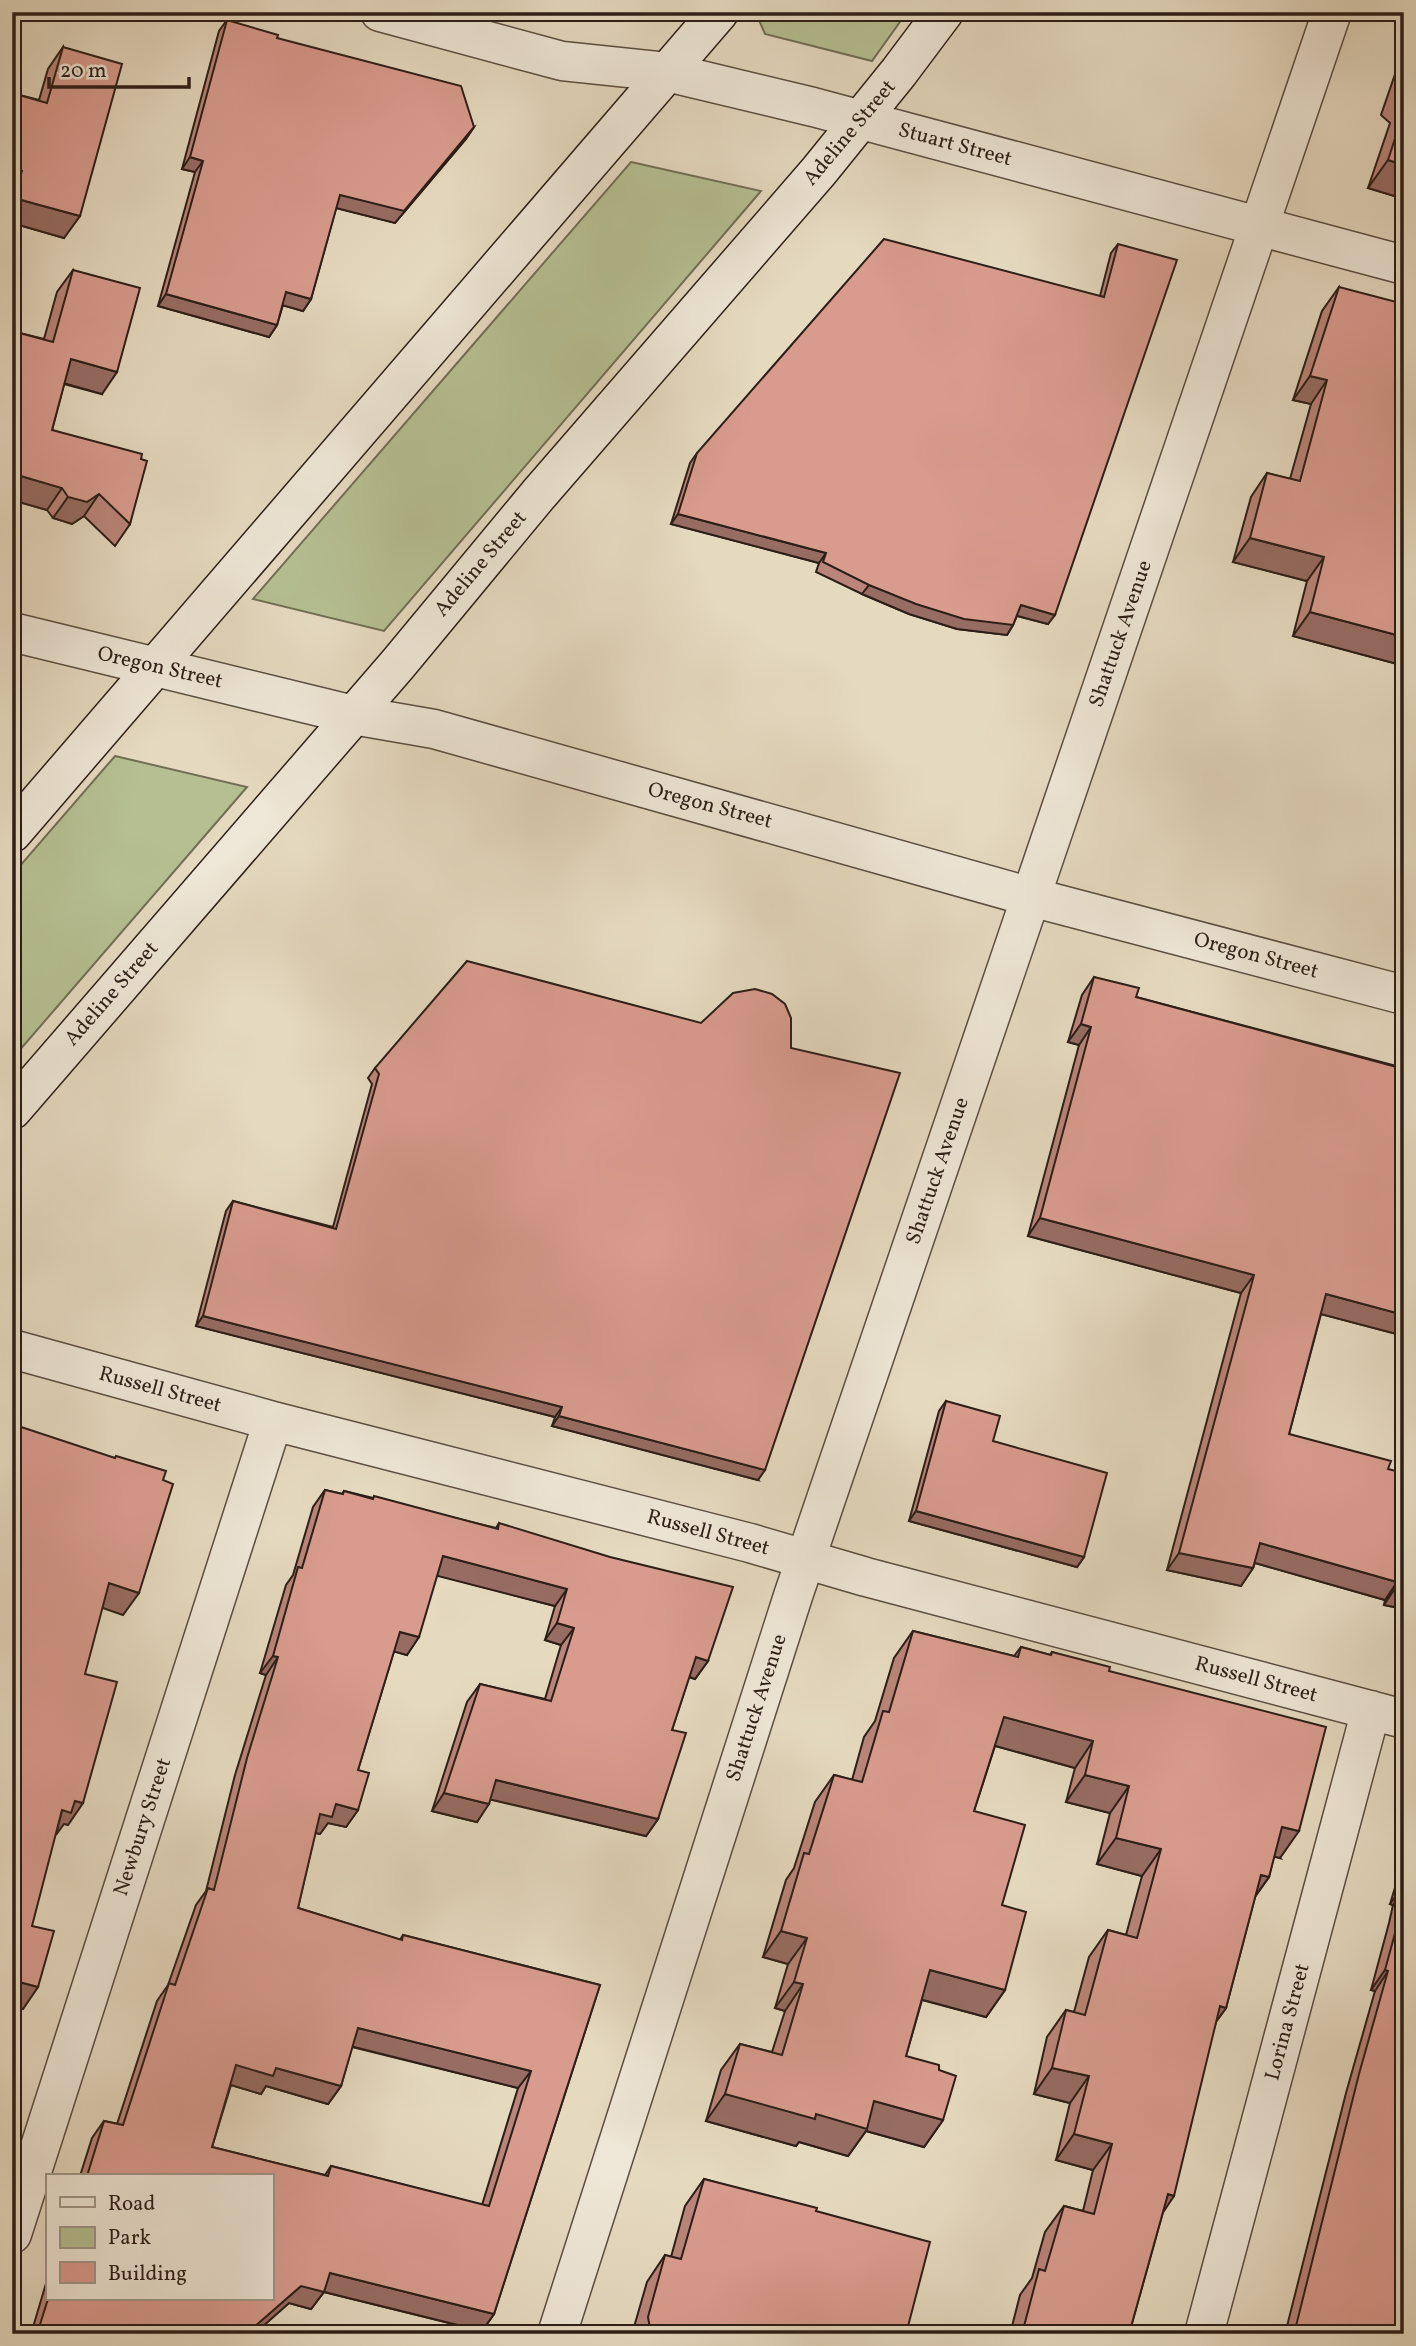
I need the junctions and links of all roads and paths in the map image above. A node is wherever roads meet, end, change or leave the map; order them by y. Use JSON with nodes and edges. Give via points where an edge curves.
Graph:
{"nodes":[{"id":1,"x":380,"y":12,"type":"edge"},
{"id":2,"x":719,"y":12,"type":"edge"},
{"id":3,"x":944,"y":12,"type":"edge"},
{"id":4,"x":1332,"y":12,"type":"edge"},
{"id":5,"x":667,"y":72,"type":"junction"},
{"id":6,"x":862,"y":120,"type":"junction"},
{"id":7,"x":1260,"y":226,"type":"junction"},
{"id":8,"x":1404,"y":265,"type":"edge"},
{"id":9,"x":12,"y":632,"type":"edge"},
{"id":10,"x":156,"y":667,"type":"junction"},
{"id":11,"x":353,"y":715,"type":"junction"},
{"id":12,"x":12,"y":833,"type":"edge"},
{"id":13,"x":1031,"y":897,"type":"junction"},
{"id":14,"x":1404,"y":995,"type":"edge"},
{"id":15,"x":12,"y":1110,"type":"edge"},
{"id":16,"x":12,"y":1349,"type":"edge"},
{"id":17,"x":273,"y":1421,"type":"junction"},
{"id":18,"x":806,"y":1560,"type":"junction"},
{"id":19,"x":1387,"y":1714,"type":"edge"},
{"id":20,"x":12,"y":2234,"type":"edge"},
{"id":21,"x":557,"y":2334,"type":"edge"},
{"id":22,"x":1204,"y":2334,"type":"edge"}],
"edges":[{"from":1,"to":5,"type":"street","name":"Stuart Street","via":[[562,61]]},
{"from":2,"to":5,"type":"street"},
{"from":3,"to":6,"type":"street","name":"Adeline Street"},
{"from":4,"to":7,"type":"street","name":"Shattuck Avenue"},
{"from":5,"to":6,"type":"street","name":"Stuart Street"},
{"from":5,"to":10,"type":"street"},
{"from":6,"to":7,"type":"street","name":"Stuart Street"},
{"from":6,"to":11,"type":"street","name":"Adeline Street"},
{"from":7,"to":8,"type":"street","name":"Stuart Street"},
{"from":7,"to":13,"type":"street","name":"Shattuck Avenue"},
{"from":9,"to":10,"type":"street","name":"Oregon Street"},
{"from":10,"to":11,"type":"street","name":"Oregon Street"},
{"from":10,"to":12,"type":"street"},
{"from":11,"to":13,"type":"street","name":"Oregon Street","via":[[434,729]]},
{"from":11,"to":15,"type":"street","name":"Adeline Street"},
{"from":13,"to":14,"type":"street","name":"Oregon Street"},
{"from":13,"to":18,"type":"street","name":"Shattuck Avenue"},
{"from":16,"to":17,"type":"street","name":"Russell Street"},
{"from":17,"to":18,"type":"street","name":"Russell Street"},
{"from":17,"to":20,"type":"street","name":"Newbury Street"},
{"from":18,"to":19,"type":"street","name":"Russell Street"},
{"from":18,"to":21,"type":"street","name":"Shattuck Avenue"},
{"from":19,"to":22,"type":"street","name":"Lorina Street"}]}
